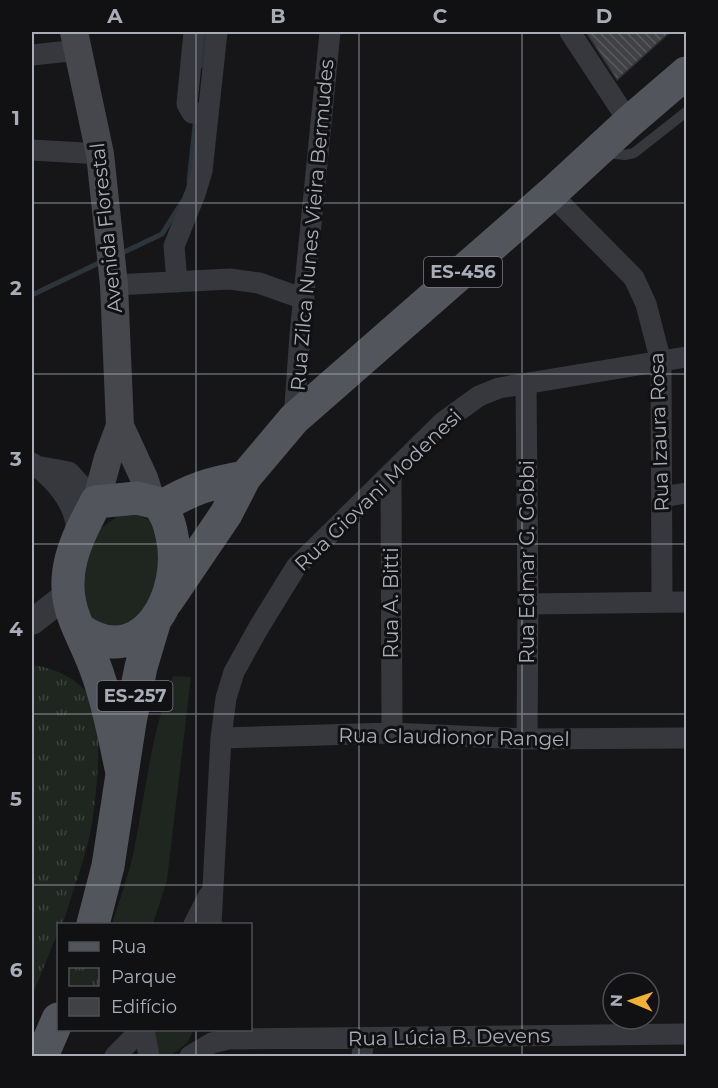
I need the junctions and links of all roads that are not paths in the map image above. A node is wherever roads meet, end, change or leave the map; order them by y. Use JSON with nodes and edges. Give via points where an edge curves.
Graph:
{"nodes":[{"id":1,"x":194,"y":32,"type":"edge"},
{"id":2,"x":217,"y":32,"type":"edge"},
{"id":3,"x":330,"y":32,"type":"edge"},
{"id":4,"x":570,"y":32,"type":"edge"},
{"id":5,"x":77,"y":41,"type":"edge"},
{"id":6,"x":32,"y":55,"type":"edge"},
{"id":7,"x":687,"y":73,"type":"edge"},
{"id":8,"x":687,"y":112,"type":"edge"},
{"id":9,"x":208,"y":114,"type":"junction"},
{"id":10,"x":629,"y":122,"type":"junction"},
{"id":11,"x":32,"y":150,"type":"edge"},
{"id":12,"x":597,"y":152,"type":"junction"},
{"id":13,"x":100,"y":154,"type":"junction"},
{"id":14,"x":552,"y":194,"type":"junction"},
{"id":15,"x":177,"y":282,"type":"junction"},
{"id":16,"x":114,"y":285,"type":"junction"},
{"id":17,"x":304,"y":298,"type":"junction"},
{"id":18,"x":687,"y":357,"type":"edge"},
{"id":19,"x":661,"y":362,"type":"junction"},
{"id":20,"x":526,"y":385,"type":"junction"},
{"id":21,"x":294,"y":419,"type":"junction"},
{"id":22,"x":120,"y":426,"type":"junction"},
{"id":23,"x":34,"y":465,"type":"edge"},
{"id":24,"x":391,"y":473,"type":"junction"},
{"id":25,"x":245,"y":477,"type":"junction"},
{"id":26,"x":687,"y":493,"type":"edge"},
{"id":27,"x":662,"y":497,"type":"junction"},
{"id":28,"x":96,"y":502,"type":"junction"},
{"id":29,"x":156,"y":504,"type":"junction"},
{"id":30,"x":77,"y":539,"type":"junction"},
{"id":31,"x":69,"y":593,"type":"junction"},
{"id":32,"x":662,"y":601,"type":"junction"},
{"id":33,"x":687,"y":602,"type":"edge"},
{"id":34,"x":528,"y":604,"type":"junction"},
{"id":35,"x":161,"y":610,"type":"junction"},
{"id":36,"x":32,"y":622,"type":"edge"},
{"id":37,"x":79,"y":629,"type":"junction"},
{"id":38,"x":392,"y":733,"type":"junction"},
{"id":39,"x":221,"y":738,"type":"junction"},
{"id":40,"x":687,"y":738,"type":"edge"},
{"id":41,"x":527,"y":739,"type":"junction"},
{"id":42,"x":122,"y":773,"type":"junction"},
{"id":43,"x":211,"y":892,"type":"junction"},
{"id":44,"x":93,"y":923,"type":"edge"},
{"id":45,"x":195,"y":923,"type":"edge"},
{"id":46,"x":211,"y":923,"type":"edge"},
{"id":47,"x":57,"y":1021,"type":"edge"},
{"id":48,"x":140,"y":1031,"type":"edge"},
{"id":49,"x":143,"y":1031,"type":"edge"},
{"id":50,"x":687,"y":1034,"type":"edge"},
{"id":51,"x":212,"y":1043,"type":"edge"},
{"id":52,"x":363,"y":1047,"type":"edge"},
{"id":53,"x":42,"y":1056,"type":"edge"},
{"id":54,"x":115,"y":1056,"type":"edge"},
{"id":55,"x":149,"y":1056,"type":"edge"},
{"id":56,"x":190,"y":1056,"type":"edge"}],
"edges":[{"from":1,"to":9,"type":"street","via":[[187,104],[192,113]]},
{"from":2,"to":9,"type":"street"},
{"from":3,"to":17,"type":"street","name":"Rua Zilca Nunes Vieira Bermudes"},
{"from":4,"to":10,"type":"street"},
{"from":5,"to":6,"type":"street"},
{"from":5,"to":13,"type":"main road","name":"Avenida Florestal","number":"ES-257"},
{"from":7,"to":10,"type":"main road","number":"ES-456"},
{"from":8,"to":12,"type":"lane","via":[[634,153]]},
{"from":9,"to":15,"type":"street","via":[[202,171],[174,246]]},
{"from":10,"to":12,"type":"main road","number":"ES-456"},
{"from":11,"to":13,"type":"street"},
{"from":12,"to":14,"type":"main road","number":"ES-456"},
{"from":13,"to":16,"type":"main road","name":"Avenida Florestal","number":"ES-257"},
{"from":14,"to":19,"type":"street","name":"Rua Izaura Rosa","via":[[634,278],[646,304]]},
{"from":14,"to":21,"type":"main road","number":"ES-456"},
{"from":15,"to":16,"type":"street"},
{"from":15,"to":17,"type":"street","via":[[246,281]]},
{"from":16,"to":22,"type":"main road","name":"Avenida Florestal","number":"ES-257"},
{"from":17,"to":21,"type":"street","name":"Rua Zilca Nunes Vieira Bermudes"},
{"from":18,"to":19,"type":"street","name":"Rua Giovani Modenesi"},
{"from":19,"to":20,"type":"street","name":"Rua Giovani Modenesi"},
{"from":19,"to":27,"type":"street","name":"Rua Izaura Rosa"},
{"from":20,"to":24,"type":"street","name":"Rua Giovani Modenesi","via":[[499,388],[479,396],[443,422]]},
{"from":20,"to":34,"type":"street","name":"Rua Edmar G. Gobbi"},
{"from":21,"to":25,"type":"main road","number":"ES-456"},
{"from":22,"to":28,"type":"main road","name":"Avenida Florestal","number":"ES-257"},
{"from":22,"to":29,"type":"main road","name":"Avenida Florestal","number":"ES-257"},
{"from":23,"to":28,"type":"street","via":[[69,472]]},
{"from":23,"to":30,"type":"street","via":[[57,486],[69,504]]},
{"from":24,"to":38,"type":"street","name":"Rua A. Bitti"},
{"from":24,"to":39,"type":"street","name":"Rua Giovani Modenesi","via":[[296,567],[234,672]]},
{"from":25,"to":29,"type":"main road","via":[[212,482]]},
{"from":25,"to":35,"type":"main road","via":[[198,559]]},
{"from":26,"to":27,"type":"street"},
{"from":27,"to":32,"type":"street","name":"Rua Izaura Rosa"},
{"from":28,"to":29,"type":"main road","via":[[137,498]]},
{"from":28,"to":30,"type":"main road"},
{"from":29,"to":35,"type":"main road","number":"ES-257","via":[[170,527],[175,558]]},
{"from":30,"to":31,"type":"main road","number":"ES-257","via":[[68,573]]},
{"from":31,"to":36,"type":"street"},
{"from":31,"to":37,"type":"main road","number":"ES-257"},
{"from":32,"to":33,"type":"street"},
{"from":32,"to":34,"type":"street"},
{"from":34,"to":41,"type":"street","name":"Rua Edmar G. Gobbi"},
{"from":35,"to":37,"type":"main road","via":[[132,639],[105,642]]},
{"from":35,"to":42,"type":"main road","number":"ES-257","via":[[141,667]]},
{"from":37,"to":42,"type":"main road","number":"ES-257","via":[[98,675]]},
{"from":38,"to":39,"type":"street","name":"Rua Claudionor Rangel"},
{"from":38,"to":41,"type":"street","name":"Rua Claudionor Rangel"},
{"from":39,"to":43,"type":"street","name":"Rua Giovani Modenesi"},
{"from":40,"to":41,"type":"street","name":"Rua Claudionor Rangel"},
{"from":42,"to":44,"type":"main road","number":"ES-257","via":[[108,866]]},
{"from":43,"to":45,"type":"street","name":"Rua Giovani Modenesi"},
{"from":43,"to":46,"type":"street"},
{"from":47,"to":53,"type":"main road"},
{"from":48,"to":54,"type":"street"},
{"from":49,"to":55,"type":"street"},
{"from":50,"to":52,"type":"street","name":"Rua Lúcia B. Devens"},
{"from":51,"to":52,"type":"street","name":"Rua Lúcia B. Devens","via":[[228,1039]]},
{"from":51,"to":56,"type":"street"}]}
